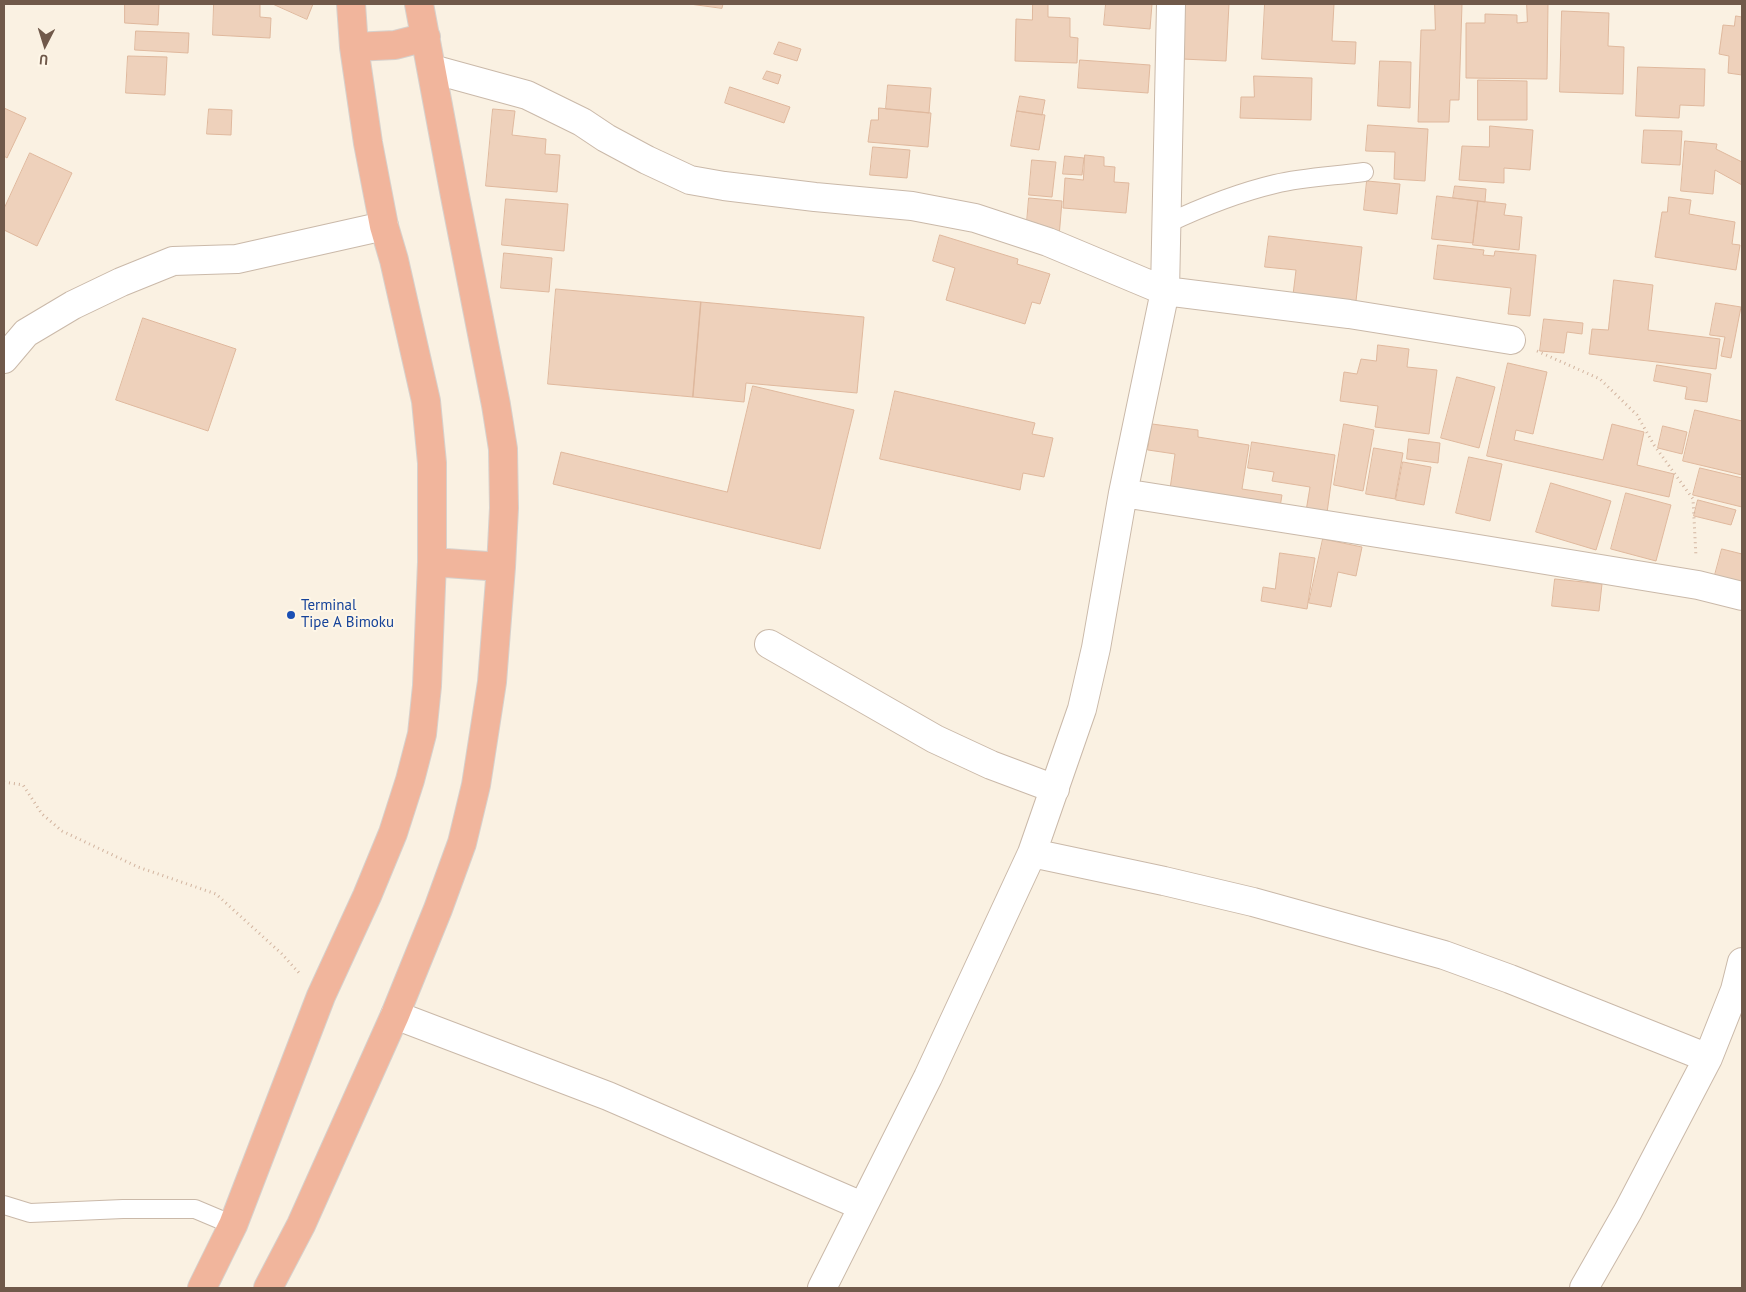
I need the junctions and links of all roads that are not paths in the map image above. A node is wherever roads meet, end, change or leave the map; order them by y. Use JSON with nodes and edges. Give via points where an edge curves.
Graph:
{"nodes":[{"id":1,"x":351,"y":4,"type":"edge"},
{"id":2,"x":419,"y":4,"type":"edge"},
{"id":3,"x":1171,"y":4,"type":"edge"},
{"id":4,"x":426,"y":37,"type":"junction"},
{"id":5,"x":354,"y":47,"type":"junction"},
{"id":6,"x":432,"y":68,"type":"junction"},
{"id":7,"x":1364,"y":172,"type":"dead end"},
{"id":8,"x":1166,"y":224,"type":"junction"},
{"id":9,"x":384,"y":226,"type":"junction"},
{"id":10,"x":1165,"y":291,"type":"junction"},
{"id":11,"x":1511,"y":340,"type":"road end"},
{"id":12,"x":4,"y":359,"type":"edge"},
{"id":13,"x":1123,"y":494,"type":"junction"},
{"id":14,"x":432,"y":562,"type":"junction"},
{"id":15,"x":501,"y":567,"type":"junction"},
{"id":16,"x":1742,"y":596,"type":"edge"},
{"id":17,"x":768,"y":644,"type":"dead end"},
{"id":18,"x":1056,"y":790,"type":"junction"},
{"id":19,"x":1032,"y":852,"type":"junction"},
{"id":20,"x":1742,"y":962,"type":"edge"},
{"id":21,"x":395,"y":1015,"type":"junction"},
{"id":22,"x":1708,"y":1058,"type":"junction"},
{"id":23,"x":4,"y":1205,"type":"edge"},
{"id":24,"x":862,"y":1206,"type":"junction"},
{"id":25,"x":233,"y":1225,"type":"junction"},
{"id":26,"x":202,"y":1288,"type":"edge"},
{"id":27,"x":268,"y":1288,"type":"edge"},
{"id":28,"x":822,"y":1288,"type":"edge"},
{"id":29,"x":1584,"y":1288,"type":"edge"}],
"edges":[{"from":1,"to":5,"type":"highway"},
{"from":2,"to":4,"type":"highway"},
{"from":3,"to":8,"type":"street"},
{"from":4,"to":5,"type":"highway","via":[[395,45]]},
{"from":4,"to":6,"type":"highway"},
{"from":5,"to":9,"type":"highway"},
{"from":6,"to":10,"type":"street","via":[[528,95],[690,180],[815,198],[912,206],[975,218],[1048,242]]},
{"from":6,"to":15,"type":"highway","via":[[503,449]]},
{"from":7,"to":8,"type":"lane","via":[[1277,183],[1207,205]]},
{"from":8,"to":10,"type":"street"},
{"from":9,"to":12,"type":"street","via":[[237,260],[173,261],[73,305],[26,333]]},
{"from":9,"to":14,"type":"highway","via":[[426,401],[432,463]]},
{"from":10,"to":11,"type":"street","via":[[1349,314]]},
{"from":10,"to":13,"type":"street"},
{"from":13,"to":16,"type":"street","via":[[1698,585]]},
{"from":13,"to":18,"type":"street","via":[[1096,648],[1082,709]]},
{"from":14,"to":15,"type":"highway"},
{"from":14,"to":25,"type":"highway","via":[[427,686],[422,734],[410,780],[393,833],[321,996]]},
{"from":15,"to":21,"type":"highway","via":[[492,682],[476,785],[462,842]]},
{"from":17,"to":18,"type":"street","via":[[935,738],[991,765]]},
{"from":18,"to":19,"type":"street"},
{"from":19,"to":22,"type":"street","via":[[1253,902],[1444,955]]},
{"from":19,"to":24,"type":"street","via":[[928,1077]]},
{"from":20,"to":22,"type":"street","via":[[1735,990]]},
{"from":21,"to":24,"type":"street","via":[[608,1096]]},
{"from":21,"to":27,"type":"highway","via":[[301,1225]]},
{"from":22,"to":29,"type":"street"},
{"from":23,"to":25,"type":"lane","via":[[30,1213],[195,1209]]},
{"from":24,"to":28,"type":"street"},
{"from":25,"to":26,"type":"highway"}]}
